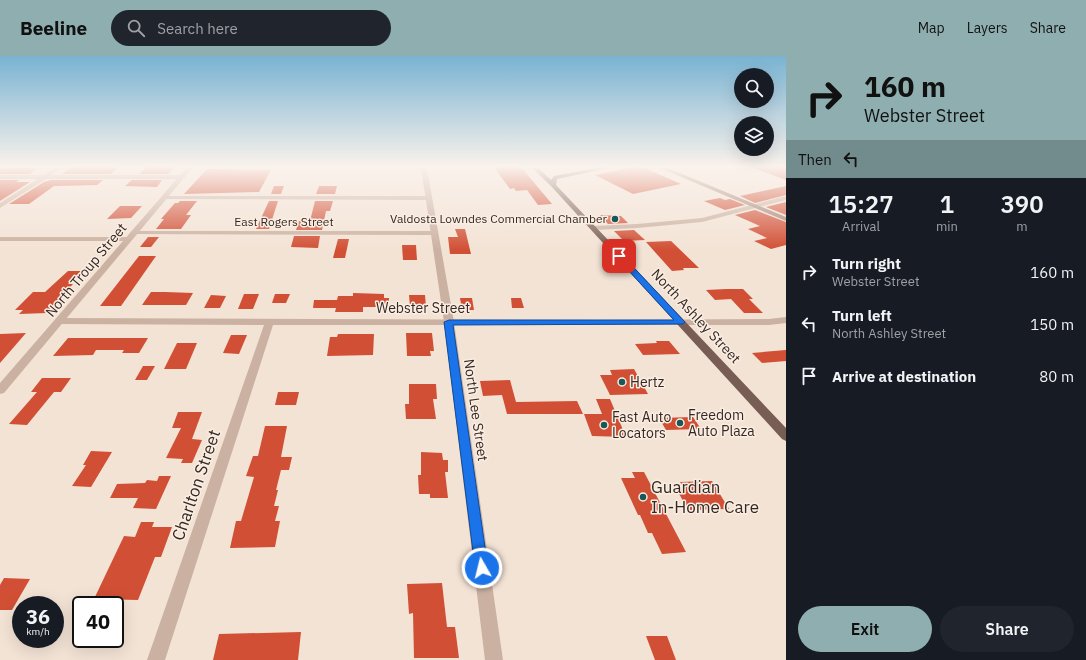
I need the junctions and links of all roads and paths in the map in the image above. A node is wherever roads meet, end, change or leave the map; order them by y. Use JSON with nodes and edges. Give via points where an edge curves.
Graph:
{"nodes":[{"id":1,"x":18,"y":194,"type":"edge"},
{"id":2,"x":167,"y":194,"type":"edge"},
{"id":3,"x":428,"y":194,"type":"edge"},
{"id":4,"x":562,"y":194,"type":"edge"},
{"id":5,"x":726,"y":194,"type":"edge"},
{"id":6,"x":165,"y":197,"type":"junction"},
{"id":7,"x":428,"y":198,"type":"junction"},
{"id":8,"x":786,"y":198,"type":"edge"},
{"id":9,"x":0,"y":206,"type":"edge"},
{"id":10,"x":755,"y":206,"type":"junction"},
{"id":11,"x":786,"y":219,"type":"edge"},
{"id":12,"x":593,"y":228,"type":"junction"},
{"id":13,"x":434,"y":233,"type":"junction"},
{"id":14,"x":131,"y":236,"type":"junction"},
{"id":15,"x":0,"y":239,"type":"edge"},
{"id":16,"x":786,"y":320,"type":"edge"},
{"id":17,"x":59,"y":321,"type":"junction"},
{"id":18,"x":269,"y":322,"type":"junction"},
{"id":19,"x":449,"y":322,"type":"junction"},
{"id":20,"x":680,"y":322,"type":"junction"},
{"id":21,"x":0,"y":390,"type":"edge"},
{"id":22,"x":786,"y":436,"type":"edge"},
{"id":23,"x":156,"y":660,"type":"edge"},
{"id":24,"x":494,"y":660,"type":"edge"}],
"edges":[{"from":1,"to":9,"type":"street"},
{"from":2,"to":6,"type":"street","name":"North Troup Street"},
{"from":3,"to":7,"type":"street","name":"North Lee Street"},
{"from":4,"to":12,"type":"main road","name":"North Ashley Street"},
{"from":5,"to":10,"type":"main road"},
{"from":6,"to":7,"type":"street"},
{"from":6,"to":14,"type":"street","name":"North Troup Street"},
{"from":7,"to":13,"type":"street","name":"North Lee Street"},
{"from":8,"to":10,"type":"street"},
{"from":10,"to":11,"type":"main road"},
{"from":10,"to":12,"type":"street","via":[[697,220]]},
{"from":12,"to":20,"type":"main road","name":"North Ashley Street"},
{"from":13,"to":14,"type":"street","name":"East Rogers Street"},
{"from":13,"to":19,"type":"street","name":"North Lee Street"},
{"from":14,"to":15,"type":"street","name":"East Rogers Street"},
{"from":14,"to":17,"type":"street","name":"North Troup Street"},
{"from":16,"to":20,"type":"street","name":"Webster Street"},
{"from":17,"to":18,"type":"street","name":"Webster Street"},
{"from":17,"to":21,"type":"street","name":"North Troup Street"},
{"from":18,"to":19,"type":"street","name":"Webster Street"},
{"from":18,"to":23,"type":"street","name":"Charlton Street"},
{"from":19,"to":20,"type":"street","name":"Webster Street"},
{"from":19,"to":24,"type":"street","name":"North Lee Street"},
{"from":20,"to":22,"type":"main road","name":"North Ashley Street"}]}
